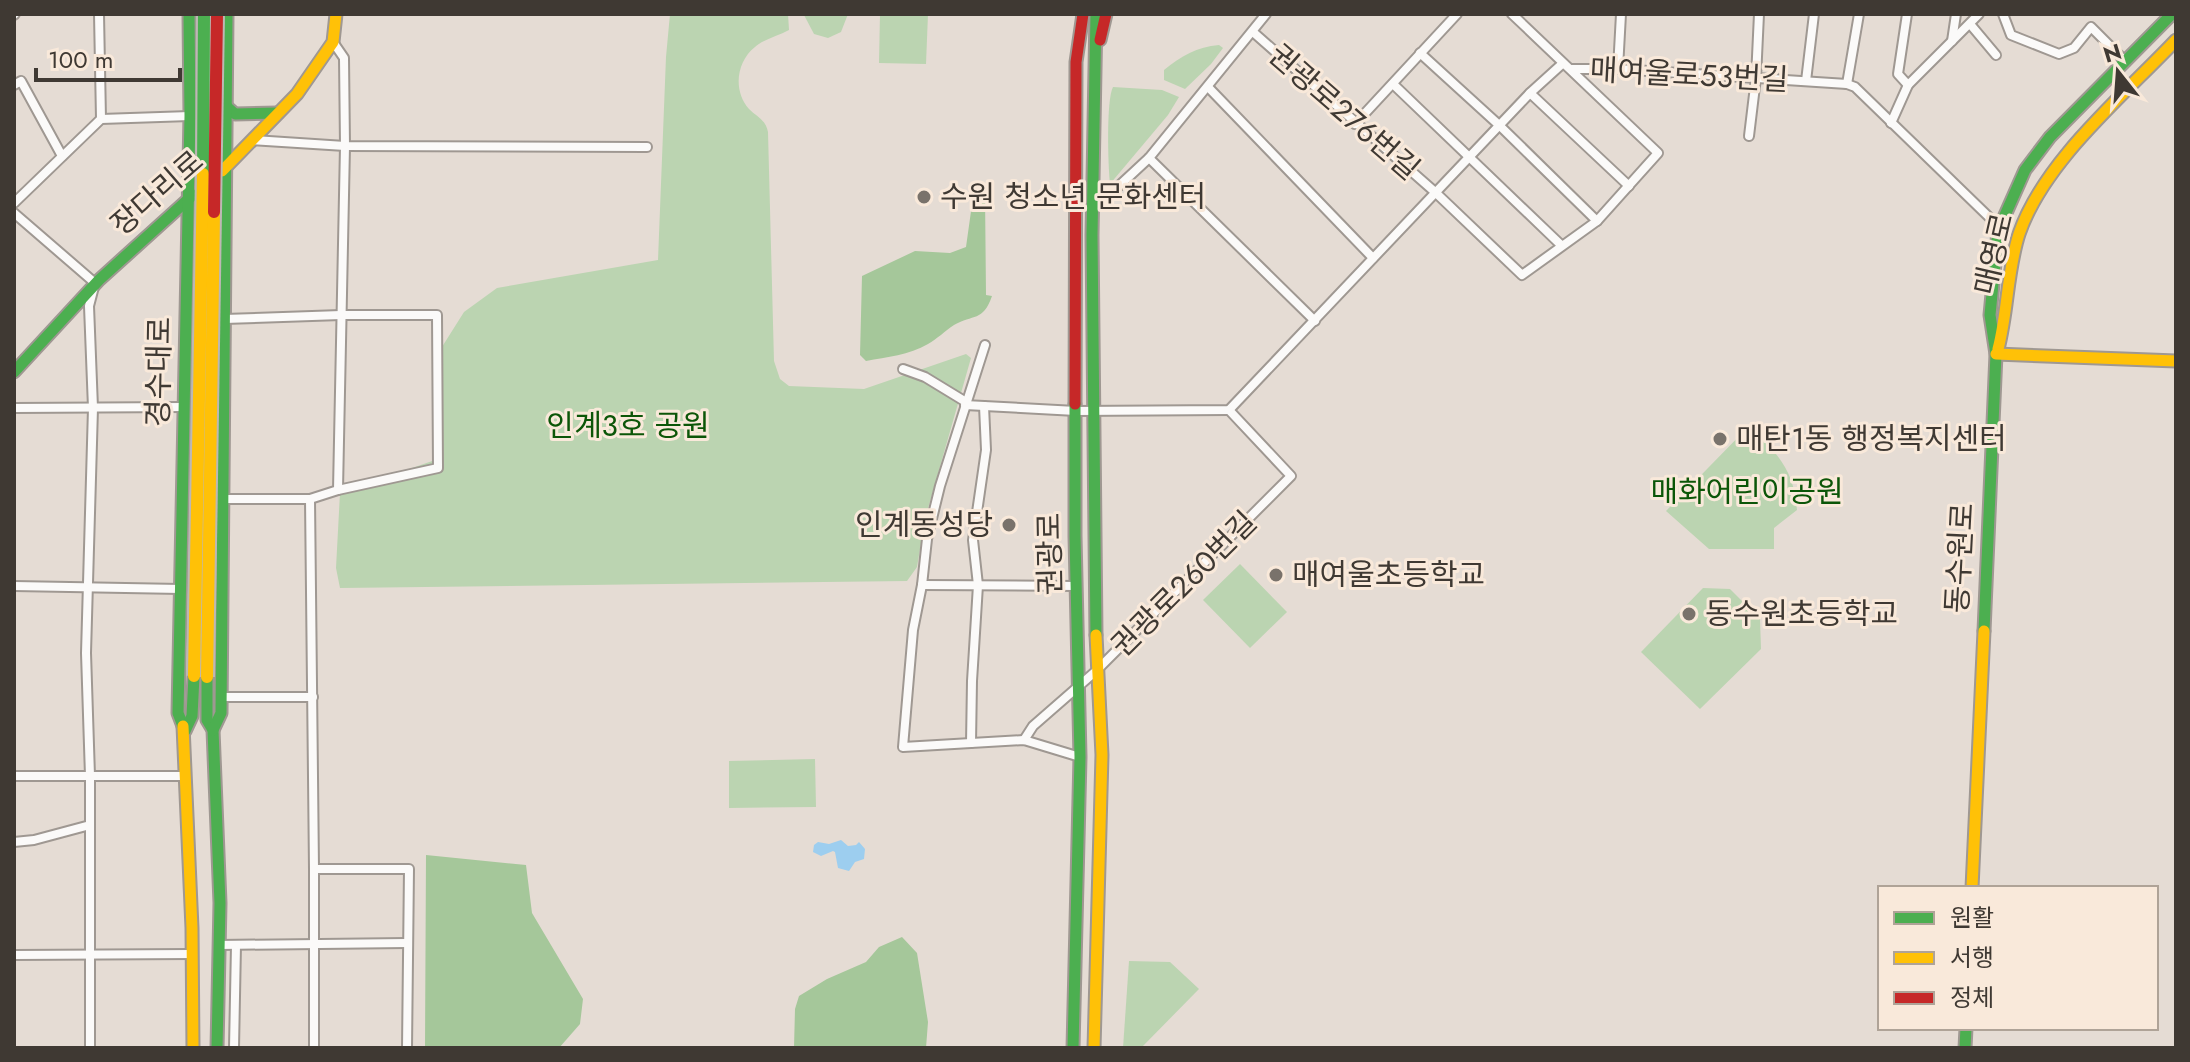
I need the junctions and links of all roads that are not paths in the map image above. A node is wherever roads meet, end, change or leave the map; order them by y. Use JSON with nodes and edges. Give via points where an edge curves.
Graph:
{"nodes":[{"id":1,"x":99,"y":14,"type":"edge"},
{"id":2,"x":189,"y":14,"type":"edge"},
{"id":3,"x":204,"y":14,"type":"edge"},
{"id":4,"x":217,"y":14,"type":"edge"},
{"id":5,"x":227,"y":14,"type":"edge"},
{"id":6,"x":336,"y":14,"type":"edge"},
{"id":7,"x":1075,"y":14,"type":"edge"},
{"id":8,"x":1083,"y":14,"type":"edge"},
{"id":9,"x":1266,"y":14,"type":"edge"},
{"id":10,"x":1457,"y":14,"type":"edge"},
{"id":11,"x":1512,"y":14,"type":"edge"},
{"id":12,"x":1621,"y":14,"type":"edge"},
{"id":13,"x":1759,"y":14,"type":"edge"},
{"id":14,"x":1814,"y":14,"type":"edge"},
{"id":15,"x":1859,"y":14,"type":"edge"},
{"id":16,"x":1907,"y":14,"type":"edge"},
{"id":17,"x":1956,"y":14,"type":"edge"},
{"id":18,"x":1979,"y":14,"type":"edge"},
{"id":19,"x":2003,"y":14,"type":"edge"},
{"id":20,"x":1105,"y":15,"type":"edge"},
{"id":21,"x":2170,"y":15,"type":"edge"},
{"id":22,"x":1970,"y":24,"type":"junction"},
{"id":23,"x":1253,"y":32,"type":"junction"},
{"id":24,"x":2176,"y":40,"type":"edge"},
{"id":25,"x":333,"y":42,"type":"junction"},
{"id":26,"x":1952,"y":42,"type":"junction"},
{"id":27,"x":1420,"y":53,"type":"junction"},
{"id":28,"x":1996,"y":55,"type":"dead end"},
{"id":29,"x":1077,"y":60,"type":"junction"},
{"id":30,"x":2126,"y":62,"type":"junction"},
{"id":31,"x":1562,"y":64,"type":"junction"},
{"id":32,"x":1572,"y":69,"type":"junction"},
{"id":33,"x":1618,"y":69,"type":"junction"},
{"id":34,"x":1756,"y":78,"type":"junction"},
{"id":35,"x":1806,"y":81,"type":"junction"},
{"id":36,"x":1393,"y":84,"type":"junction"},
{"id":37,"x":1847,"y":84,"type":"junction"},
{"id":38,"x":14,"y":85,"type":"edge"},
{"id":39,"x":1908,"y":85,"type":"junction"},
{"id":40,"x":1208,"y":87,"type":"junction"},
{"id":41,"x":1530,"y":93,"type":"junction"},
{"id":42,"x":226,"y":106,"type":"junction"},
{"id":43,"x":278,"y":113,"type":"junction"},
{"id":44,"x":190,"y":116,"type":"junction"},
{"id":45,"x":101,"y":119,"type":"junction"},
{"id":46,"x":1891,"y":123,"type":"junction"},
{"id":47,"x":1355,"y":124,"type":"junction"},
{"id":48,"x":1499,"y":125,"type":"junction"},
{"id":49,"x":1749,"y":136,"type":"dead end"},
{"id":50,"x":251,"y":139,"type":"junction"},
{"id":51,"x":345,"y":146,"type":"junction"},
{"id":52,"x":647,"y":147,"type":"dead end"},
{"id":53,"x":62,"y":156,"type":"junction"},
{"id":54,"x":1149,"y":158,"type":"junction"},
{"id":55,"x":1469,"y":158,"type":"junction"},
{"id":56,"x":225,"y":168,"type":"junction"},
{"id":57,"x":1629,"y":186,"type":"junction"},
{"id":58,"x":1435,"y":192,"type":"junction"},
{"id":59,"x":187,"y":201,"type":"junction"},
{"id":60,"x":14,"y":203,"type":"edge"},
{"id":61,"x":1093,"y":210,"type":"junction"},
{"id":62,"x":14,"y":213,"type":"edge"},
{"id":63,"x":1597,"y":221,"type":"junction"},
{"id":64,"x":1998,"y":231,"type":"junction"},
{"id":65,"x":1561,"y":245,"type":"junction"},
{"id":66,"x":1373,"y":258,"type":"junction"},
{"id":67,"x":95,"y":283,"type":"junction"},
{"id":68,"x":341,"y":315,"type":"junction"},
{"id":69,"x":224,"y":319,"type":"junction"},
{"id":70,"x":1315,"y":321,"type":"junction"},
{"id":71,"x":985,"y":345,"type":"dead end"},
{"id":72,"x":1996,"y":354,"type":"junction"},
{"id":73,"x":2176,"y":361,"type":"edge"},
{"id":74,"x":903,"y":369,"type":"dead end"},
{"id":75,"x":14,"y":372,"type":"edge"},
{"id":76,"x":966,"y":404,"type":"junction"},
{"id":77,"x":984,"y":406,"type":"junction"},
{"id":78,"x":184,"y":407,"type":"junction"},
{"id":79,"x":14,"y":408,"type":"edge"},
{"id":80,"x":93,"y":408,"type":"junction"},
{"id":81,"x":1229,"y":410,"type":"junction"},
{"id":82,"x":1076,"y":411,"type":"junction"},
{"id":83,"x":1095,"y":411,"type":"junction"},
{"id":84,"x":338,"y":490,"type":"junction"},
{"id":85,"x":223,"y":499,"type":"junction"},
{"id":86,"x":310,"y":499,"type":"junction"},
{"id":87,"x":922,"y":585,"type":"junction"},
{"id":88,"x":978,"y":585,"type":"junction"},
{"id":89,"x":14,"y":586,"type":"edge"},
{"id":90,"x":1076,"y":586,"type":"junction"},
{"id":91,"x":87,"y":588,"type":"junction"},
{"id":92,"x":181,"y":589,"type":"junction"},
{"id":93,"x":1096,"y":671,"type":"junction"},
{"id":94,"x":200,"y":677,"type":"junction"},
{"id":95,"x":1077,"y":690,"type":"junction"},
{"id":96,"x":221,"y":697,"type":"junction"},
{"id":97,"x":313,"y":697,"type":"junction"},
{"id":98,"x":213,"y":730,"type":"junction"},
{"id":99,"x":185,"y":731,"type":"junction"},
{"id":100,"x":1024,"y":740,"type":"junction"},
{"id":101,"x":971,"y":743,"type":"junction"},
{"id":102,"x":1080,"y":757,"type":"junction"},
{"id":103,"x":14,"y":776,"type":"edge"},
{"id":104,"x":90,"y":776,"type":"junction"},
{"id":105,"x":185,"y":776,"type":"junction"},
{"id":106,"x":90,"y":825,"type":"junction"},
{"id":107,"x":14,"y":842,"type":"edge"},
{"id":108,"x":314,"y":869,"type":"junction"},
{"id":109,"x":1972,"y":886,"type":"edge"},
{"id":110,"x":407,"y":941,"type":"junction"},
{"id":111,"x":313,"y":944,"type":"junction"},
{"id":112,"x":219,"y":945,"type":"junction"},
{"id":113,"x":236,"y":945,"type":"junction"},
{"id":114,"x":192,"y":954,"type":"junction"},
{"id":115,"x":14,"y":955,"type":"edge"},
{"id":116,"x":90,"y":955,"type":"junction"},
{"id":117,"x":217,"y":1044,"type":"edge"},
{"id":118,"x":234,"y":1044,"type":"edge"},
{"id":119,"x":90,"y":1048,"type":"edge"},
{"id":120,"x":193,"y":1048,"type":"edge"},
{"id":121,"x":314,"y":1048,"type":"edge"},
{"id":122,"x":407,"y":1048,"type":"edge"},
{"id":123,"x":1073,"y":1048,"type":"edge"},
{"id":124,"x":1094,"y":1048,"type":"edge"}],
"edges":[{"from":1,"to":45,"type":"street"},
{"from":2,"to":44,"type":"main road","name":"경수대로"},
{"from":3,"to":94,"type":"main road","bridge":true},
{"from":4,"to":94,"type":"main road","bridge":true},
{"from":5,"to":42,"type":"main road"},
{"from":6,"to":25,"type":"main road"},
{"from":7,"to":29,"type":"main road","name":"권광로"},
{"from":8,"to":29,"type":"main road","name":"권광로"},
{"from":9,"to":23,"type":"street"},
{"from":10,"to":27,"type":"street"},
{"from":11,"to":31,"type":"street"},
{"from":12,"to":33,"type":"street"},
{"from":13,"to":34,"type":"street"},
{"from":14,"to":35,"type":"street","name":"매여울로53번길"},
{"from":15,"to":37,"type":"street"},
{"from":16,"to":39,"type":"street","via":[[1898,74]]},
{"from":17,"to":26,"type":"street"},
{"from":18,"to":22,"type":"street"},
{"from":19,"to":30,"type":"street","via":[[2011,35],[2059,54],[2074,48],[2091,27]]},
{"from":20,"to":61,"type":"main road","name":"권광로","via":[[1097,53]]},
{"from":21,"to":30,"type":"main road","name":"동수원로"},
{"from":22,"to":26,"type":"street"},
{"from":22,"to":28,"type":"street"},
{"from":23,"to":40,"type":"street"},
{"from":23,"to":47,"type":"street","name":"권광로276번길"},
{"from":24,"to":72,"type":"main road","name":"매영로","via":[[2045,180],[2019,236],[2006,324]]},
{"from":25,"to":43,"type":"main road","name":"장다리로"},
{"from":25,"to":51,"type":"street","via":[[344,58]]},
{"from":26,"to":39,"type":"street"},
{"from":27,"to":36,"type":"street"},
{"from":27,"to":48,"type":"street"},
{"from":29,"to":82,"type":"main road","name":"권광로"},
{"from":30,"to":64,"type":"main road","name":"동수원로","via":[[2050,137],[2025,170]]},
{"from":31,"to":32,"type":"street"},
{"from":31,"to":41,"type":"street","name":"권광로276번길"},
{"from":32,"to":33,"type":"street","name":"매여울로53번길"},
{"from":32,"to":57,"type":"street","name":"권광로276번길","via":[[1658,153]]},
{"from":33,"to":34,"type":"street","name":"매여울로53번길"},
{"from":34,"to":35,"type":"street","name":"매여울로53번길"},
{"from":34,"to":49,"type":"street"},
{"from":35,"to":37,"type":"street","name":"매여울로53번길"},
{"from":36,"to":47,"type":"street"},
{"from":36,"to":55,"type":"street","name":"권광로276번길"},
{"from":37,"to":46,"type":"street"},
{"from":38,"to":53,"type":"street","via":[[21,81]]},
{"from":39,"to":46,"type":"street"},
{"from":40,"to":54,"type":"street"},
{"from":40,"to":66,"type":"street"},
{"from":41,"to":48,"type":"street","name":"권광로276번길"},
{"from":41,"to":57,"type":"street"},
{"from":42,"to":43,"type":"main road","via":[[235,114]]},
{"from":42,"to":56,"type":"main road"},
{"from":43,"to":50,"type":"main road","name":"장다리로"},
{"from":44,"to":45,"type":"street"},
{"from":44,"to":59,"type":"main road","name":"경수대로"},
{"from":45,"to":53,"type":"street"},
{"from":46,"to":64,"type":"street"},
{"from":47,"to":58,"type":"street","name":"권광로276번길"},
{"from":48,"to":55,"type":"street","name":"권광로276번길"},
{"from":48,"to":63,"type":"street"},
{"from":50,"to":51,"type":"street"},
{"from":50,"to":56,"type":"main road","name":"장다리로"},
{"from":51,"to":52,"type":"street"},
{"from":51,"to":68,"type":"street"},
{"from":53,"to":60,"type":"street"},
{"from":54,"to":61,"type":"street"},
{"from":54,"to":70,"type":"street"},
{"from":55,"to":58,"type":"street","name":"권광로276번길"},
{"from":55,"to":65,"type":"street","name":"권광로276번길"},
{"from":56,"to":59,"type":"main road","name":"장다리로"},
{"from":56,"to":69,"type":"main road"},
{"from":57,"to":63,"type":"street","name":"권광로276번길"},
{"from":58,"to":65,"type":"street","name":"권광로276번길","via":[[1522,275]]},
{"from":58,"to":66,"type":"street","name":"권광로276번길"},
{"from":59,"to":67,"type":"main road","name":"장다리로"},
{"from":59,"to":78,"type":"main road","name":"경수대로"},
{"from":61,"to":83,"type":"main road","name":"권광로"},
{"from":62,"to":67,"type":"street"},
{"from":63,"to":65,"type":"street","name":"권광로276번길"},
{"from":64,"to":72,"type":"main road","name":"동수원로","via":[[1990,315]]},
{"from":66,"to":70,"type":"street","name":"권광로276번길"},
{"from":67,"to":75,"type":"main road","name":"장다리로"},
{"from":67,"to":80,"type":"street","via":[[89,306]]},
{"from":68,"to":69,"type":"street"},
{"from":68,"to":84,"type":"street"},
{"from":68,"to":84,"type":"street","via":[[437,315],[438,468]]},
{"from":69,"to":85,"type":"main road"},
{"from":70,"to":81,"type":"street","name":"권광로276번길"},
{"from":71,"to":76,"type":"street"},
{"from":72,"to":73,"type":"main road"},
{"from":72,"to":109,"type":"main road","name":"동수원로"},
{"from":74,"to":76,"type":"street"},
{"from":76,"to":77,"type":"street"},
{"from":76,"to":87,"type":"street","via":[[930,526]]},
{"from":77,"to":82,"type":"street"},
{"from":77,"to":88,"type":"street","via":[[986,450],[973,540]]},
{"from":78,"to":80,"type":"street"},
{"from":78,"to":92,"type":"main road","name":"경수대로"},
{"from":79,"to":80,"type":"street"},
{"from":80,"to":91,"type":"street"},
{"from":81,"to":83,"type":"street"},
{"from":81,"to":93,"type":"street","name":"권광로260번길","via":[[1291,476]]},
{"from":82,"to":83,"type":"street"},
{"from":82,"to":90,"type":"main road","name":"권광로"},
{"from":83,"to":93,"type":"main road","name":"권광로"},
{"from":84,"to":86,"type":"street"},
{"from":85,"to":86,"type":"street"},
{"from":85,"to":96,"type":"main road"},
{"from":86,"to":97,"type":"street"},
{"from":87,"to":88,"type":"street"},
{"from":87,"to":101,"type":"street","via":[[903,747]]},
{"from":88,"to":90,"type":"street"},
{"from":88,"to":101,"type":"street"},
{"from":89,"to":91,"type":"street"},
{"from":90,"to":95,"type":"main road","name":"권광로"},
{"from":91,"to":92,"type":"street"},
{"from":91,"to":104,"type":"street"},
{"from":92,"to":99,"type":"main road","name":"경수대로","via":[[178,713]]},
{"from":93,"to":95,"type":"street","name":"권광로260번길"},
{"from":93,"to":124,"type":"main road","name":"권광로","via":[[1102,769]]},
{"from":94,"to":98,"type":"main road"},
{"from":94,"to":99,"type":"main road","name":"경수대로"},
{"from":95,"to":100,"type":"street","name":"권광로260번길","via":[[1055,705]]},
{"from":95,"to":102,"type":"main road","name":"권광로"},
{"from":96,"to":97,"type":"street"},
{"from":96,"to":98,"type":"main road"},
{"from":97,"to":108,"type":"street"},
{"from":98,"to":112,"type":"main road"},
{"from":99,"to":105,"type":"main road","name":"경수대로"},
{"from":100,"to":101,"type":"street"},
{"from":100,"to":102,"type":"street"},
{"from":102,"to":123,"type":"main road","name":"권광로"},
{"from":103,"to":104,"type":"street"},
{"from":104,"to":105,"type":"street"},
{"from":104,"to":106,"type":"street"},
{"from":105,"to":114,"type":"main road","name":"경수대로"},
{"from":106,"to":107,"type":"street"},
{"from":106,"to":116,"type":"street"},
{"from":108,"to":110,"type":"street","via":[[409,869]]},
{"from":108,"to":111,"type":"street"},
{"from":110,"to":111,"type":"street"},
{"from":110,"to":122,"type":"street"},
{"from":111,"to":113,"type":"street"},
{"from":111,"to":121,"type":"street"},
{"from":112,"to":113,"type":"street"},
{"from":112,"to":117,"type":"main road"},
{"from":113,"to":118,"type":"street"},
{"from":114,"to":116,"type":"street"},
{"from":114,"to":120,"type":"main road","name":"경수대로"},
{"from":115,"to":116,"type":"street"},
{"from":116,"to":119,"type":"street"},
{"from":117,"to":118,"type":"street"}]}
